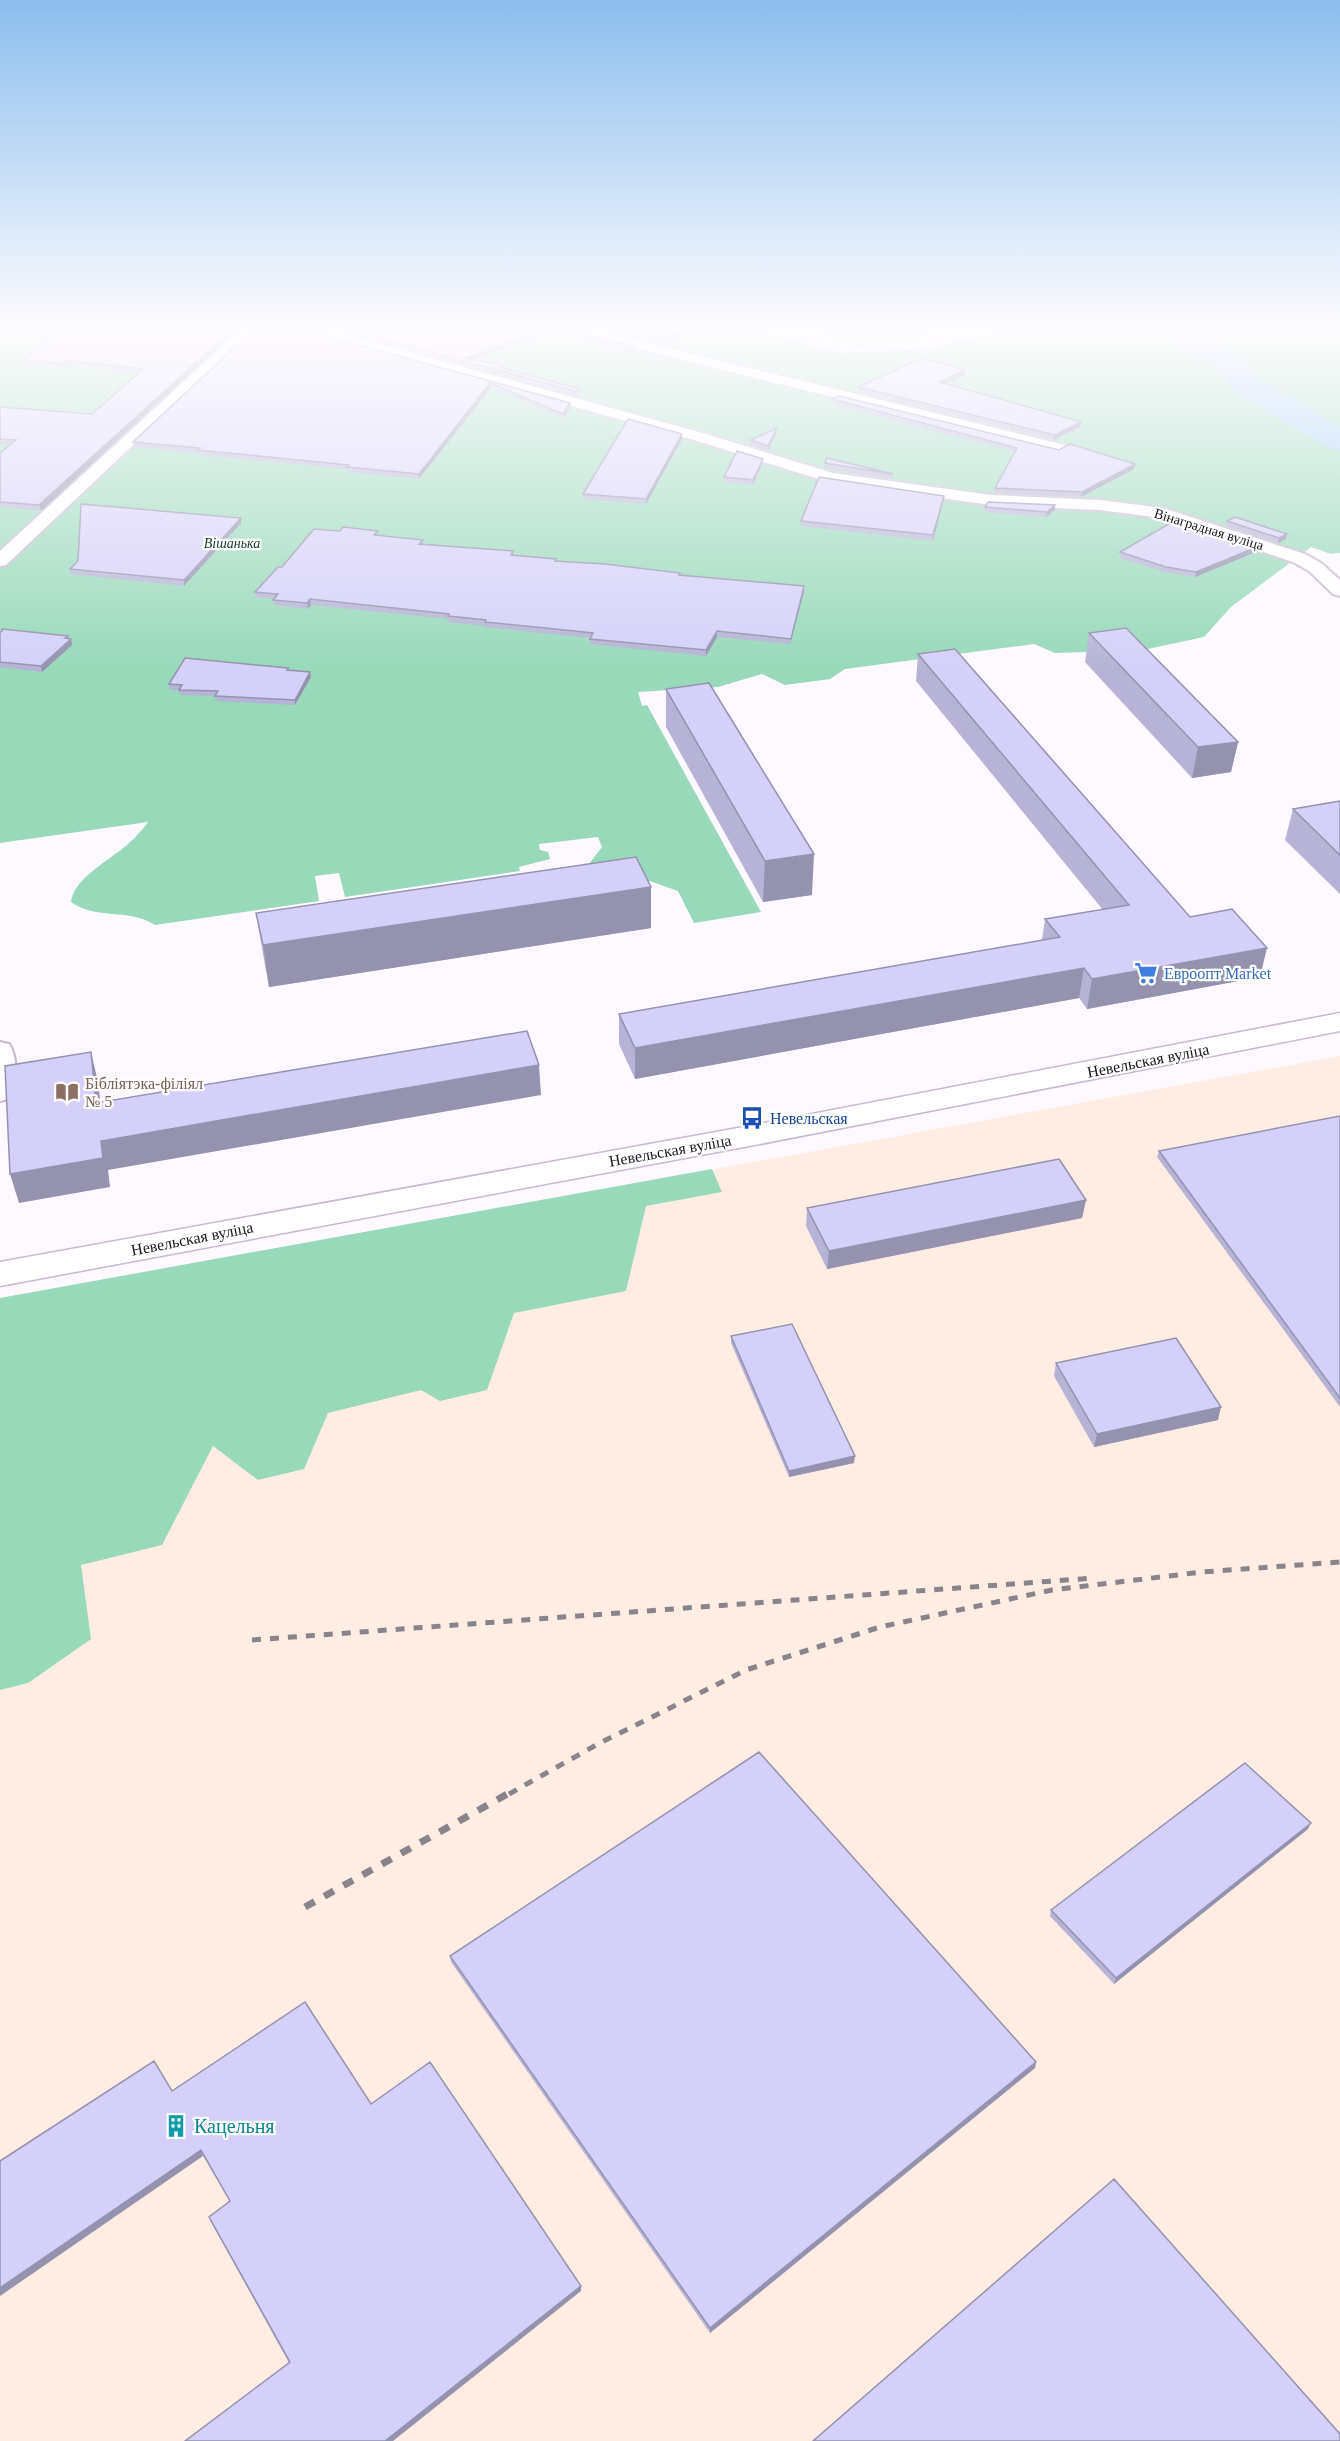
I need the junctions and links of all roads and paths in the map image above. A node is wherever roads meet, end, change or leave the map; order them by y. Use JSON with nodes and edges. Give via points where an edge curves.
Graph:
{"nodes":[{"id":1,"x":126,"y":444,"type":"edge"},
{"id":2,"x":722,"y":444,"type":"edge"},
{"id":3,"x":1042,"y":444,"type":"edge"},
{"id":4,"x":1059,"y":448,"type":"edge"},
{"id":5,"x":0,"y":561,"type":"edge"},
{"id":6,"x":1340,"y":590,"type":"edge"},
{"id":7,"x":1340,"y":1022,"type":"edge"},
{"id":8,"x":1,"y":1054,"type":"edge"},
{"id":9,"x":0,"y":1094,"type":"edge"},
{"id":10,"x":0,"y":1274,"type":"edge"}],
"edges":[{"from":1,"to":5,"type":"street"},
{"from":2,"to":6,"type":"street","name":"Вінаградная вуліца","via":[[831,478],[991,500],[1100,505],[1163,513],[1299,558]]},
{"from":3,"to":4,"type":"street"},
{"from":7,"to":10,"type":"street","name":"Невельская вуліца"},
{"from":8,"to":9,"type":"street"}]}
